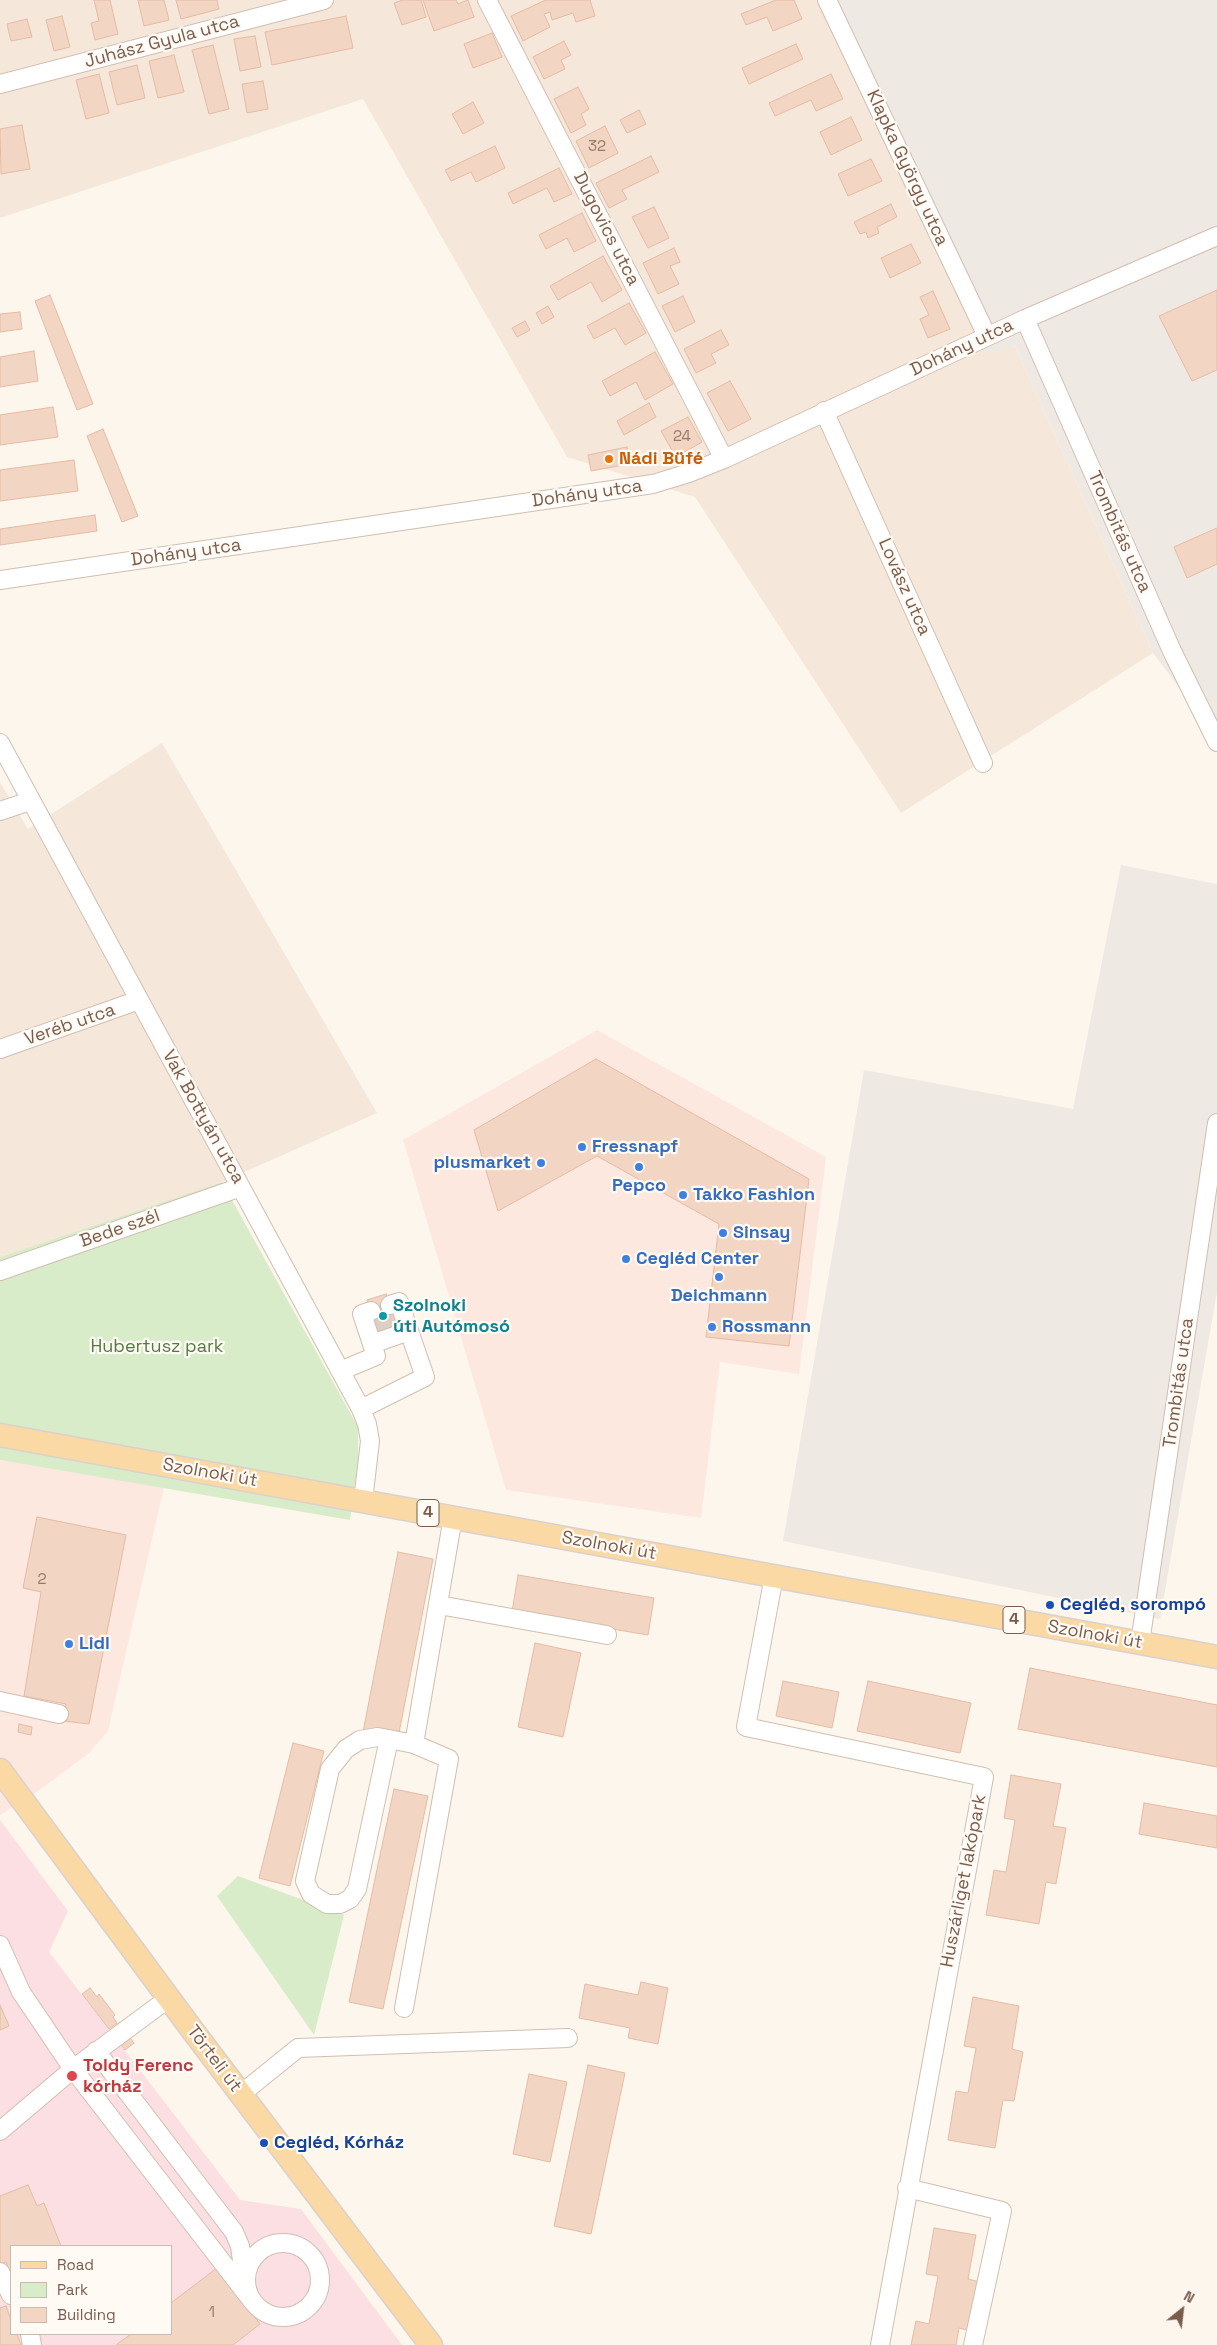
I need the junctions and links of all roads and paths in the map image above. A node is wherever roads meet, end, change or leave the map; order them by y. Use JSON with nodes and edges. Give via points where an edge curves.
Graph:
{"nodes":[{"id":1,"x":324,"y":0,"type":"edge"},
{"id":2,"x":487,"y":0,"type":"edge"},
{"id":3,"x":827,"y":0,"type":"edge"},
{"id":4,"x":0,"y":83,"type":"edge"},
{"id":5,"x":1217,"y":236,"type":"edge"},
{"id":6,"x":1026,"y":319,"type":"junction"},
{"id":7,"x":987,"y":336,"type":"junction"},
{"id":8,"x":824,"y":412,"type":"junction"},
{"id":9,"x":724,"y":459,"type":"junction"},
{"id":10,"x":0,"y":580,"type":"edge"},
{"id":11,"x":1217,"y":742,"type":"edge"},
{"id":12,"x":0,"y":743,"type":"edge"},
{"id":13,"x":983,"y":763,"type":"dead end"},
{"id":14,"x":30,"y":801,"type":"junction"},
{"id":15,"x":0,"y":811,"type":"edge"},
{"id":16,"x":139,"y":1000,"type":"junction"},
{"id":17,"x":0,"y":1049,"type":"edge"},
{"id":18,"x":1217,"y":1122,"type":"edge"},
{"id":19,"x":241,"y":1187,"type":"junction"},
{"id":20,"x":0,"y":1271,"type":"edge"},
{"id":21,"x":340,"y":1371,"type":"junction"},
{"id":22,"x":361,"y":1409,"type":"junction"},
{"id":23,"x":0,"y":1435,"type":"edge"},
{"id":24,"x":363,"y":1501,"type":"junction"},
{"id":25,"x":453,"y":1517,"type":"junction"},
{"id":26,"x":774,"y":1576,"type":"junction"},
{"id":27,"x":439,"y":1605,"type":"junction"},
{"id":28,"x":607,"y":1634,"type":"dead end"},
{"id":29,"x":1140,"y":1643,"type":"junction"},
{"id":30,"x":1217,"y":1657,"type":"edge"},
{"id":31,"x":0,"y":1702,"type":"edge"},
{"id":32,"x":59,"y":1714,"type":"dead end"},
{"id":33,"x":389,"y":1740,"type":"junction"},
{"id":34,"x":414,"y":1744,"type":"junction"},
{"id":35,"x":0,"y":1770,"type":"edge"},
{"id":36,"x":0,"y":1945,"type":"edge"},
{"id":37,"x":169,"y":1998,"type":"junction"},
{"id":38,"x":404,"y":2008,"type":"dead end"},
{"id":39,"x":568,"y":2038,"type":"dead end"},
{"id":40,"x":96,"y":2051,"type":"junction"},
{"id":41,"x":73,"y":2068,"type":"junction"},
{"id":42,"x":241,"y":2094,"type":"junction"},
{"id":43,"x":0,"y":2131,"type":"edge"},
{"id":44,"x":907,"y":2188,"type":"junction"},
{"id":45,"x":234,"y":2232,"type":"junction"},
{"id":46,"x":282,"y":2242,"type":"junction"},
{"id":47,"x":0,"y":2272,"type":"edge"},
{"id":48,"x":245,"y":2282,"type":"junction"},
{"id":49,"x":10,"y":2293,"type":"edge"},
{"id":50,"x":253,"y":2302,"type":"junction"},
{"id":51,"x":429,"y":2344,"type":"edge"},
{"id":52,"x":880,"y":2345,"type":"edge"},
{"id":53,"x":973,"y":2345,"type":"edge"}],
"edges":[{"from":1,"to":4,"type":"street","name":"Juhász Gyula utca"},
{"from":2,"to":9,"type":"street","name":"Dugovics utca"},
{"from":3,"to":7,"type":"street","name":"Klapka György utca"},
{"from":5,"to":6,"type":"street","name":"Dohány utca"},
{"from":6,"to":7,"type":"street","name":"Dohány utca"},
{"from":6,"to":11,"type":"street","name":"Trombitás utca","via":[[1172,651]]},
{"from":7,"to":8,"type":"street","name":"Dohány utca"},
{"from":8,"to":9,"type":"street","name":"Dohány utca"},
{"from":8,"to":13,"type":"street","name":"Lovász utca"},
{"from":9,"to":10,"type":"street","name":"Dohány utca","via":[[653,484]]},
{"from":12,"to":14,"type":"street","name":"Vak Bottyán utca"},
{"from":14,"to":15,"type":"street"},
{"from":14,"to":16,"type":"street","name":"Vak Bottyán utca"},
{"from":16,"to":17,"type":"street","name":"Veréb utca"},
{"from":16,"to":19,"type":"street","name":"Vak Bottyán utca"},
{"from":18,"to":29,"type":"street","name":"Trombitás utca"},
{"from":19,"to":20,"type":"street","name":"Bede szél"},
{"from":19,"to":21,"type":"street","name":"Vak Bottyán utca"},
{"from":21,"to":22,"type":"street","name":"Vak Bottyán utca"},
{"from":21,"to":22,"type":"street","via":[[376,1356],[371,1328],[400,1318],[425,1377]]},
{"from":22,"to":24,"type":"street","name":"Vak Bottyán utca","via":[[370,1441]]},
{"from":23,"to":24,"type":"main road","name":"Szolnoki út","number":"4"},
{"from":24,"to":25,"type":"main road","name":"Szolnoki út","number":"4"},
{"from":25,"to":26,"type":"main road","name":"Szolnoki út","number":"4"},
{"from":25,"to":27,"type":"street"},
{"from":26,"to":29,"type":"main road","name":"Szolnoki út","number":"4"},
{"from":26,"to":44,"type":"street","name":"Huszárliget lakópark","via":[[746,1728],[984,1777]]},
{"from":27,"to":28,"type":"street"},
{"from":27,"to":34,"type":"street"},
{"from":29,"to":30,"type":"main road","name":"Szolnoki út","number":"4"},
{"from":31,"to":32,"type":"street"},
{"from":33,"to":33,"type":"street","via":[[378,1737],[360,1740],[346,1749],[330,1769],[305,1880],[311,1894],[327,1904],[340,1904],[357,1889]]},
{"from":33,"to":34,"type":"street"},
{"from":34,"to":38,"type":"street","via":[[449,1759]]},
{"from":35,"to":37,"type":"main road","name":"Törteli út"},
{"from":36,"to":41,"type":"street","via":[[21,1992]]},
{"from":37,"to":40,"type":"street"},
{"from":37,"to":42,"type":"main road","name":"Törteli út"},
{"from":39,"to":42,"type":"street","via":[[298,2048]]},
{"from":40,"to":41,"type":"street"},
{"from":40,"to":45,"type":"street"},
{"from":41,"to":43,"type":"street"},
{"from":41,"to":50,"type":"street"},
{"from":42,"to":51,"type":"main road","name":"Törteli út"},
{"from":44,"to":52,"type":"street","name":"Huszárliget lakópark"},
{"from":44,"to":53,"type":"street","via":[[1002,2211]]},
{"from":45,"to":46,"type":"street"},
{"from":45,"to":48,"type":"street","via":[[240,2246]]},
{"from":46,"to":48,"type":"street","via":[[266,2246],[253,2257]]},
{"from":46,"to":50,"type":"street","via":[[299,2246],[316,2263],[320,2280],[315,2297],[303,2310],[287,2316],[270,2315]]},
{"from":47,"to":49,"type":"street"},
{"from":48,"to":50,"type":"street"}]}
